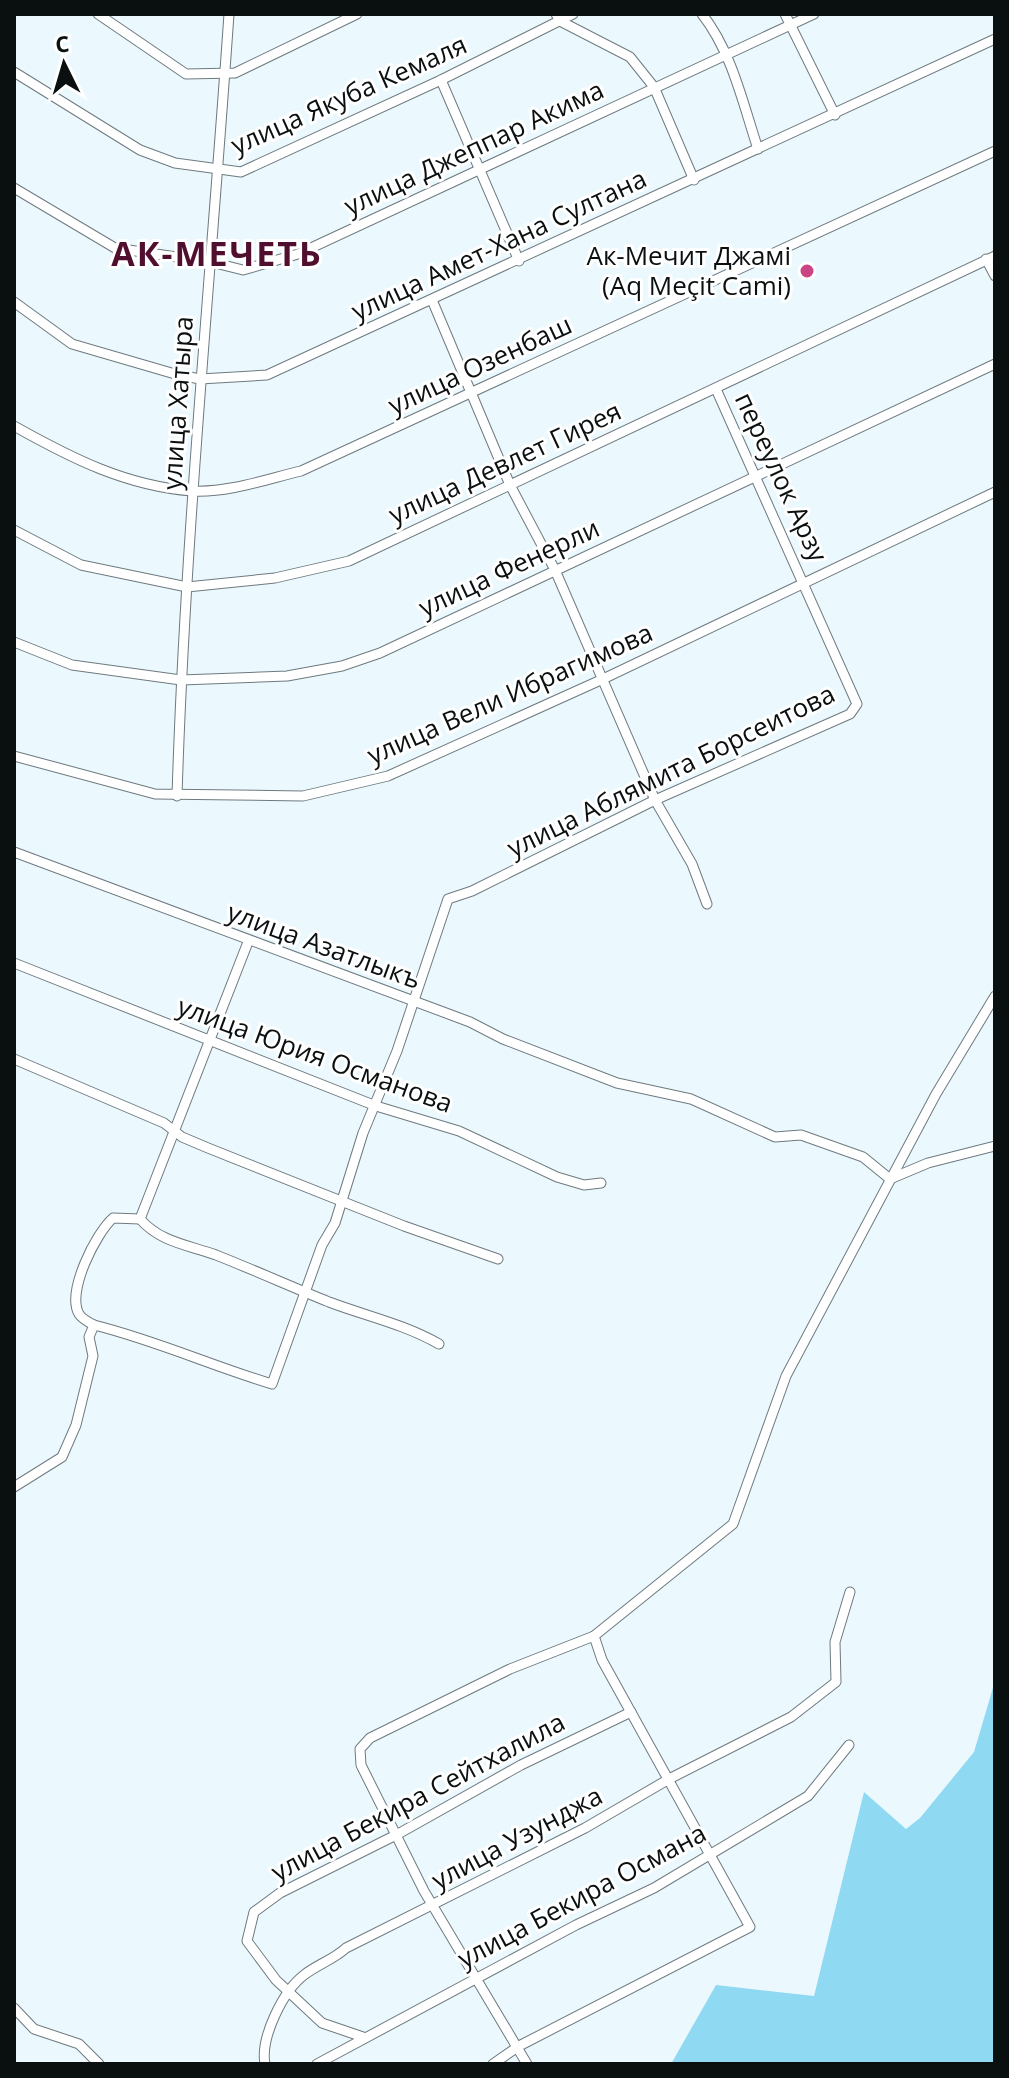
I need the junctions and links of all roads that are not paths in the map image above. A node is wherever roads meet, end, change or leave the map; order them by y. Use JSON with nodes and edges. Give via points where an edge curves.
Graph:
{"nodes":[{"id":1,"x":98,"y":14,"type":"edge"},
{"id":2,"x":229,"y":14,"type":"edge"},
{"id":3,"x":357,"y":14,"type":"edge"},
{"id":4,"x":573,"y":14,"type":"edge"},
{"id":5,"x":702,"y":14,"type":"edge"},
{"id":6,"x":814,"y":14,"type":"edge"},
{"id":7,"x":558,"y":18,"type":"edge"},
{"id":8,"x":787,"y":18,"type":"edge"},
{"id":9,"x":995,"y":39,"type":"edge"},
{"id":10,"x":727,"y":57,"type":"junction"},
{"id":11,"x":14,"y":72,"type":"edge"},
{"id":12,"x":225,"y":74,"type":"junction"},
{"id":13,"x":441,"y":80,"type":"junction"},
{"id":14,"x":654,"y":87,"type":"junction"},
{"id":15,"x":835,"y":115,"type":"junction"},
{"id":16,"x":758,"y":149,"type":"junction"},
{"id":17,"x":995,"y":151,"type":"edge"},
{"id":18,"x":480,"y":170,"type":"junction"},
{"id":19,"x":217,"y":171,"type":"junction"},
{"id":20,"x":694,"y":180,"type":"junction"},
{"id":21,"x":14,"y":188,"type":"edge"},
{"id":22,"x":991,"y":258,"type":"edge"},
{"id":23,"x":519,"y":261,"type":"junction"},
{"id":24,"x":211,"y":262,"type":"junction"},
{"id":25,"x":995,"y":276,"type":"edge"},
{"id":26,"x":432,"y":300,"type":"junction"},
{"id":27,"x":14,"y":302,"type":"edge"},
{"id":28,"x":995,"y":364,"type":"edge"},
{"id":29,"x":200,"y":379,"type":"junction"},
{"id":30,"x":716,"y":389,"type":"junction"},
{"id":31,"x":471,"y":394,"type":"junction"},
{"id":32,"x":14,"y":426,"type":"edge"},
{"id":33,"x":756,"y":479,"type":"junction"},
{"id":34,"x":510,"y":485,"type":"junction"},
{"id":35,"x":194,"y":491,"type":"junction"},
{"id":36,"x":995,"y":492,"type":"edge"},
{"id":37,"x":14,"y":530,"type":"edge"},
{"id":38,"x":555,"y":570,"type":"junction"},
{"id":39,"x":806,"y":583,"type":"junction"},
{"id":40,"x":187,"y":587,"type":"junction"},
{"id":41,"x":14,"y":642,"type":"edge"},
{"id":42,"x":603,"y":679,"type":"junction"},
{"id":43,"x":181,"y":680,"type":"junction"},
{"id":44,"x":14,"y":756,"type":"edge"},
{"id":45,"x":177,"y":796,"type":"junction"},
{"id":46,"x":655,"y":800,"type":"junction"},
{"id":47,"x":14,"y":852,"type":"edge"},
{"id":48,"x":707,"y":904,"type":"dead end"},
{"id":49,"x":248,"y":942,"type":"junction"},
{"id":50,"x":14,"y":963,"type":"edge"},
{"id":51,"x":995,"y":996,"type":"edge"},
{"id":52,"x":414,"y":1003,"type":"junction"},
{"id":53,"x":211,"y":1040,"type":"junction"},
{"id":54,"x":14,"y":1059,"type":"edge"},
{"id":55,"x":376,"y":1106,"type":"junction"},
{"id":56,"x":175,"y":1130,"type":"junction"},
{"id":57,"x":995,"y":1146,"type":"edge"},
{"id":58,"x":890,"y":1179,"type":"junction"},
{"id":59,"x":601,"y":1183,"type":"dead end"},
{"id":60,"x":342,"y":1200,"type":"junction"},
{"id":61,"x":140,"y":1219,"type":"junction"},
{"id":62,"x":498,"y":1259,"type":"dead end"},
{"id":63,"x":306,"y":1289,"type":"junction"},
{"id":64,"x":94,"y":1325,"type":"junction"},
{"id":65,"x":439,"y":1344,"type":"dead end"},
{"id":66,"x":14,"y":1487,"type":"edge"},
{"id":67,"x":850,"y":1592,"type":"dead end"},
{"id":68,"x":594,"y":1636,"type":"junction"},
{"id":69,"x":631,"y":1712,"type":"junction"},
{"id":70,"x":849,"y":1745,"type":"dead end"},
{"id":71,"x":669,"y":1779,"type":"junction"},
{"id":72,"x":398,"y":1834,"type":"junction"},
{"id":73,"x":710,"y":1853,"type":"junction"},
{"id":74,"x":436,"y":1906,"type":"junction"},
{"id":75,"x":477,"y":1978,"type":"junction"},
{"id":76,"x":288,"y":1991,"type":"junction"},
{"id":77,"x":14,"y":2008,"type":"edge"},
{"id":78,"x":363,"y":2037,"type":"junction"},
{"id":79,"x":519,"y":2046,"type":"junction"},
{"id":80,"x":99,"y":2064,"type":"edge"},
{"id":81,"x":265,"y":2064,"type":"edge"},
{"id":82,"x":317,"y":2064,"type":"edge"},
{"id":83,"x":493,"y":2064,"type":"edge"},
{"id":84,"x":527,"y":2064,"type":"edge"}],
"edges":[{"from":1,"to":12,"type":"street","via":[[186,74]]},
{"from":2,"to":12,"type":"street","name":"улица Хатыра"},
{"from":3,"to":12,"type":"street"},
{"from":4,"to":7,"type":"street","name":"улица Якуба Кемаля"},
{"from":5,"to":10,"type":"street"},
{"from":6,"to":8,"type":"street","name":"улица Джеппар Акима"},
{"from":7,"to":13,"type":"street","name":"улица Якуба Кемаля"},
{"from":7,"to":14,"type":"street","via":[[630,57]]},
{"from":8,"to":10,"type":"street","name":"улица Джеппар Акима"},
{"from":8,"to":15,"type":"street"},
{"from":9,"to":15,"type":"street","name":"улица Амет-Хана Султана"},
{"from":10,"to":14,"type":"street","name":"улица Джеппар Акима"},
{"from":10,"to":16,"type":"street"},
{"from":11,"to":19,"type":"street","name":"улица Якуба Кемаля","via":[[140,150]]},
{"from":12,"to":19,"type":"street","name":"улица Хатыра"},
{"from":13,"to":18,"type":"street"},
{"from":13,"to":19,"type":"street","name":"улица Якуба Кемаля","via":[[241,172]]},
{"from":14,"to":18,"type":"street","name":"улица Джеппар Акима"},
{"from":14,"to":20,"type":"street"},
{"from":15,"to":16,"type":"street","name":"улица Амет-Хана Султана"},
{"from":16,"to":20,"type":"street","name":"улица Амет-Хана Султана"},
{"from":17,"to":31,"type":"street","name":"улица Озенбаш"},
{"from":18,"to":23,"type":"street"},
{"from":18,"to":24,"type":"street","name":"улица Джеппар Акима","via":[[298,254],[243,270]]},
{"from":19,"to":24,"type":"street","name":"улица Хатыра"},
{"from":20,"to":23,"type":"street","name":"улица Амет-Хана Султана"},
{"from":21,"to":24,"type":"street","name":"улица Джеппар Акима","via":[[115,248]]},
{"from":22,"to":25,"type":"street"},
{"from":22,"to":30,"type":"street","name":"улица Девлет Гирея"},
{"from":23,"to":26,"type":"street","name":"улица Амет-Хана Султана"},
{"from":24,"to":29,"type":"street","name":"улица Хатыра"},
{"from":26,"to":29,"type":"street","name":"улица Амет-Хана Султана","via":[[267,375]]},
{"from":26,"to":31,"type":"street"},
{"from":27,"to":29,"type":"street","name":"улица Амет-Хана Султана","via":[[72,344]]},
{"from":28,"to":33,"type":"street","name":"улица Фенерли"},
{"from":29,"to":35,"type":"street","name":"улица Хатыра"},
{"from":30,"to":33,"type":"street","name":"переулок Арзу"},
{"from":30,"to":34,"type":"street","name":"улица Девлет Гирея"},
{"from":31,"to":34,"type":"street"},
{"from":31,"to":35,"type":"street","name":"улица Озенбаш","via":[[301,471]]},
{"from":32,"to":35,"type":"street","name":"улица Озенбаш","via":[[94,469]]},
{"from":33,"to":38,"type":"street","name":"улица Фенерли"},
{"from":33,"to":39,"type":"street","name":"переулок Арзу"},
{"from":34,"to":38,"type":"street"},
{"from":34,"to":40,"type":"street","name":"улица Девлет Гирея","via":[[349,561],[275,578]]},
{"from":35,"to":40,"type":"street","name":"улица Хатыра"},
{"from":36,"to":39,"type":"street","name":"улица Вели Ибрагимова"},
{"from":37,"to":40,"type":"street","name":"улица Девлет Гирея","via":[[81,565]]},
{"from":38,"to":42,"type":"street"},
{"from":38,"to":43,"type":"street","name":"улица Фенерли","via":[[342,666],[249,680]]},
{"from":39,"to":42,"type":"street","name":"улица Вели Ибрагимова"},
{"from":39,"to":46,"type":"street","name":"улица Аблямита Борсеитова","via":[[857,704],[850,714]]},
{"from":40,"to":43,"type":"street","name":"улица Хатыра"},
{"from":41,"to":43,"type":"street","name":"улица Фенерли","via":[[72,665]]},
{"from":42,"to":45,"type":"street","name":"улица Вели Ибрагимова","via":[[388,776],[303,796]]},
{"from":42,"to":46,"type":"street"},
{"from":43,"to":45,"type":"street","name":"улица Хатыра"},
{"from":44,"to":45,"type":"street","name":"улица Вели Ибрагимова"},
{"from":46,"to":48,"type":"street","via":[[692,864]]},
{"from":46,"to":52,"type":"street","name":"улица Аблямита Борсеитова","via":[[448,899]]},
{"from":47,"to":49,"type":"street","name":"улица Азатлыкъ"},
{"from":49,"to":52,"type":"street","name":"улица Азатлыкъ"},
{"from":49,"to":53,"type":"street"},
{"from":50,"to":53,"type":"street","name":"улица Юрия Османова"},
{"from":51,"to":58,"type":"street"},
{"from":52,"to":55,"type":"street"},
{"from":52,"to":58,"type":"street","name":"улица Азатлыкъ","via":[[617,1083],[691,1099],[775,1137],[801,1135],[863,1157]]},
{"from":53,"to":55,"type":"street","name":"улица Юрия Османова"},
{"from":53,"to":56,"type":"street"},
{"from":54,"to":56,"type":"street"},
{"from":55,"to":59,"type":"street","name":"улица Юрия Османова","via":[[459,1131],[557,1177],[584,1185]]},
{"from":55,"to":60,"type":"street"},
{"from":56,"to":60,"type":"street","via":[[195,1143]]},
{"from":56,"to":61,"type":"street"},
{"from":57,"to":58,"type":"street"},
{"from":58,"to":68,"type":"street","via":[[786,1376],[733,1524]]},
{"from":60,"to":62,"type":"street"},
{"from":60,"to":63,"type":"street"},
{"from":61,"to":63,"type":"street","via":[[150,1231],[179,1245]]},
{"from":61,"to":64,"type":"street","via":[[113,1218],[82,1267],[77,1310]]},
{"from":63,"to":64,"type":"street","via":[[272,1384]]},
{"from":63,"to":65,"type":"street"},
{"from":64,"to":66,"type":"street","via":[[89,1337],[93,1356],[62,1457]]},
{"from":67,"to":71,"type":"street","name":"улица Узунджа","via":[[835,1642],[836,1682],[791,1717]]},
{"from":68,"to":69,"type":"street"},
{"from":68,"to":72,"type":"street","via":[[510,1669],[370,1738],[360,1749],[361,1765]]},
{"from":69,"to":71,"type":"street"},
{"from":69,"to":72,"type":"street","name":"улица Бекира Сейтхалила","via":[[521,1765]]},
{"from":70,"to":73,"type":"street","name":"улица Бекира Османа","via":[[808,1796]]},
{"from":71,"to":73,"type":"street"},
{"from":71,"to":74,"type":"street","name":"улица Узунджа"},
{"from":72,"to":74,"type":"street"},
{"from":72,"to":76,"type":"street","name":"улица Бекира Сейтхалила","via":[[280,1893],[254,1912],[247,1941]]},
{"from":73,"to":75,"type":"street","name":"улица Бекира Османа","via":[[654,1888]]},
{"from":73,"to":79,"type":"street","via":[[750,1927]]},
{"from":74,"to":75,"type":"street"},
{"from":74,"to":76,"type":"street","name":"улица Узунджа","via":[[346,1948]]},
{"from":75,"to":78,"type":"street","name":"улица Бекира Османа"},
{"from":75,"to":79,"type":"street"},
{"from":76,"to":78,"type":"street","via":[[322,2023]]},
{"from":76,"to":81,"type":"street","name":"улица Узунджа","via":[[262,2051]]},
{"from":77,"to":80,"type":"street","via":[[34,2029],[79,2044]]},
{"from":78,"to":82,"type":"street","name":"улица Бекира Османа"},
{"from":79,"to":83,"type":"street"},
{"from":79,"to":84,"type":"street"}]}
